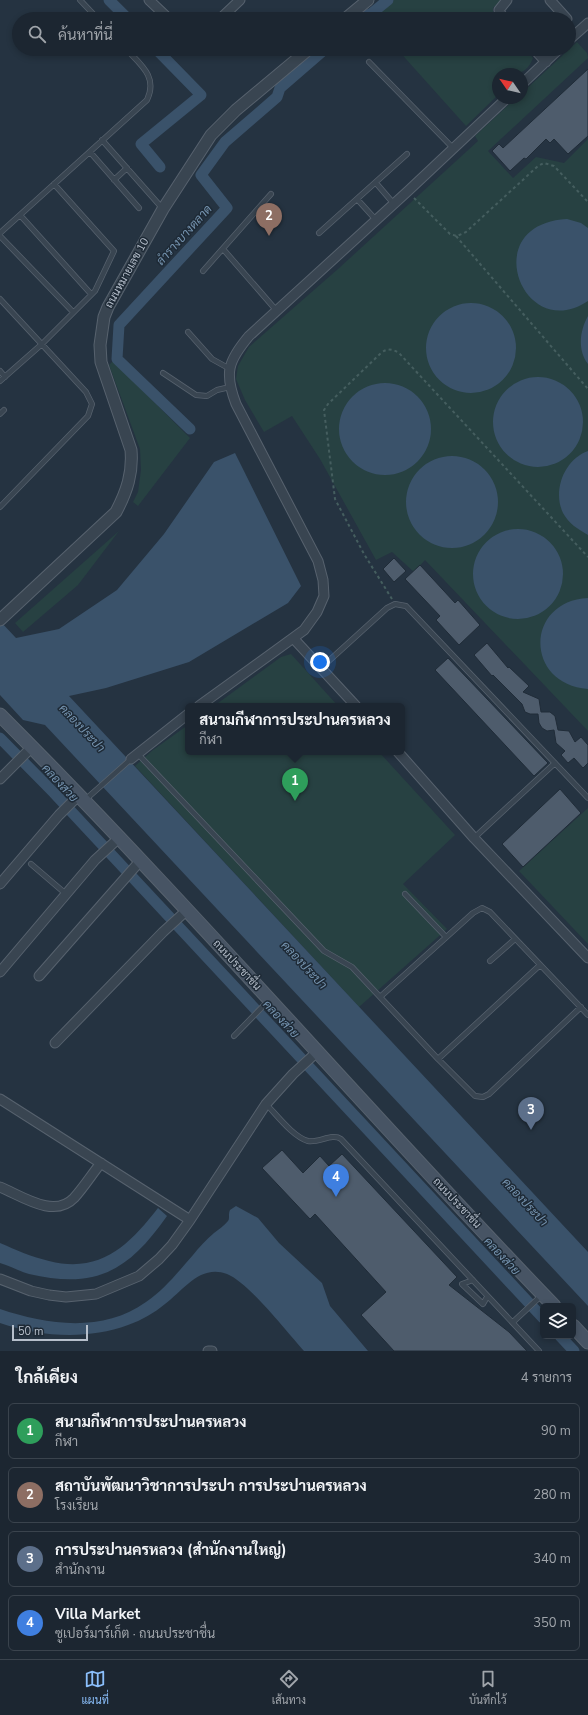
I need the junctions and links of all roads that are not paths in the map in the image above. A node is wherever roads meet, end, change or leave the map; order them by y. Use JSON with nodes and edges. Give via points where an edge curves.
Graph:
{"nodes":[{"id":1,"x":80,"y":0,"type":"edge"},
{"id":2,"x":149,"y":0,"type":"edge"},
{"id":3,"x":240,"y":0,"type":"edge"},
{"id":4,"x":368,"y":0,"type":"edge"},
{"id":5,"x":507,"y":0,"type":"edge"},
{"id":6,"x":550,"y":0,"type":"edge"},
{"id":7,"x":91,"y":12,"type":"edge"},
{"id":8,"x":162,"y":12,"type":"edge"},
{"id":9,"x":227,"y":12,"type":"edge"},
{"id":10,"x":353,"y":12,"type":"edge"},
{"id":11,"x":500,"y":12,"type":"edge"},
{"id":12,"x":561,"y":12,"type":"edge"},
{"id":13,"x":588,"y":23,"type":"edge"},
{"id":14,"x":578,"y":31,"type":"edge"},
{"id":15,"x":132,"y":56,"type":"edge"},
{"id":16,"x":301,"y":56,"type":"edge"},
{"id":17,"x":540,"y":56,"type":"edge"},
{"id":18,"x":552,"y":56,"type":"edge"},
{"id":19,"x":370,"y":62,"type":"dead end"},
{"id":20,"x":546,"y":62,"type":"junction"},
{"id":21,"x":528,"y":78,"type":"edge"},
{"id":22,"x":501,"y":104,"type":"edge"},
{"id":23,"x":102,"y":140,"type":"junction"},
{"id":24,"x":453,"y":148,"type":"junction"},
{"id":25,"x":90,"y":152,"type":"junction"},
{"id":26,"x":407,"y":154,"type":"dead end"},
{"id":27,"x":127,"y":168,"type":"junction"},
{"id":28,"x":114,"y":180,"type":"junction"},
{"id":29,"x":376,"y":183,"type":"junction"},
{"id":30,"x":54,"y":184,"type":"junction"},
{"id":31,"x":271,"y":194,"type":"dead end"},
{"id":32,"x":357,"y":199,"type":"junction"},
{"id":33,"x":394,"y":204,"type":"junction"},
{"id":34,"x":139,"y":208,"type":"dead end"},
{"id":35,"x":163,"y":209,"type":"junction"},
{"id":36,"x":20,"y":215,"type":"junction"},
{"id":37,"x":376,"y":220,"type":"junction"},
{"id":38,"x":0,"y":233,"type":"edge"},
{"id":39,"x":319,"y":233,"type":"dead end"},
{"id":40,"x":0,"y":236,"type":"edge"},
{"id":41,"x":223,"y":249,"type":"junction"},
{"id":42,"x":203,"y":271,"type":"dead end"},
{"id":43,"x":91,"y":294,"type":"junction"},
{"id":44,"x":0,"y":299,"type":"edge"},
{"id":45,"x":276,"y":310,"type":"junction"},
{"id":46,"x":73,"y":312,"type":"junction"},
{"id":47,"x":188,"y":332,"type":"dead end"},
{"id":48,"x":42,"y":344,"type":"junction"},
{"id":49,"x":230,"y":369,"type":"junction"},
{"id":50,"x":0,"y":371,"type":"edge"},
{"id":51,"x":163,"y":372,"type":"dead end"},
{"id":52,"x":5,"y":376,"type":"junction"},
{"id":53,"x":0,"y":381,"type":"edge"},
{"id":54,"x":230,"y":387,"type":"junction"},
{"id":55,"x":0,"y":506,"type":"edge"},
{"id":56,"x":0,"y":620,"type":"edge"},
{"id":57,"x":294,"y":639,"type":"junction"},
{"id":58,"x":321,"y":668,"type":"junction"},
{"id":59,"x":203,"y":703,"type":"edge"},
{"id":60,"x":353,"y":703,"type":"edge"},
{"id":61,"x":0,"y":715,"type":"edge"},
{"id":62,"x":185,"y":716,"type":"edge"},
{"id":63,"x":32,"y":747,"type":"junction"},
{"id":64,"x":401,"y":755,"type":"edge"},
{"id":65,"x":134,"y":756,"type":"junction"},
{"id":66,"x":555,"y":763,"type":"junction"},
{"id":67,"x":0,"y":779,"type":"edge"},
{"id":68,"x":588,"y":798,"type":"edge"},
{"id":69,"x":79,"y":799,"type":"junction"},
{"id":70,"x":474,"y":838,"type":"junction"},
{"id":71,"x":115,"y":841,"type":"junction"},
{"id":72,"x":31,"y":864,"type":"dead end"},
{"id":73,"x":137,"y":864,"type":"junction"},
{"id":74,"x":0,"y":884,"type":"edge"},
{"id":75,"x":66,"y":894,"type":"junction"},
{"id":76,"x":405,"y":894,"type":"dead end"},
{"id":77,"x":182,"y":915,"type":"junction"},
{"id":78,"x":446,"y":938,"type":"junction"},
{"id":79,"x":515,"y":939,"type":"junction"},
{"id":80,"x":588,"y":958,"type":"edge"},
{"id":81,"x":490,"y":961,"type":"dead end"},
{"id":82,"x":540,"y":965,"type":"junction"},
{"id":83,"x":0,"y":972,"type":"edge"},
{"id":84,"x":38,"y":976,"type":"dead end"},
{"id":85,"x":380,"y":997,"type":"junction"},
{"id":86,"x":266,"y":1003,"type":"junction"},
{"id":87,"x":581,"y":1007,"type":"junction"},
{"id":88,"x":588,"y":1015,"type":"edge"},
{"id":89,"x":234,"y":1036,"type":"dead end"},
{"id":90,"x":55,"y":1043,"type":"dead end"},
{"id":91,"x":314,"y":1055,"type":"junction"},
{"id":92,"x":438,"y":1059,"type":"junction"},
{"id":93,"x":0,"y":1099,"type":"edge"},
{"id":94,"x":266,"y":1104,"type":"junction"},
{"id":95,"x":101,"y":1163,"type":"junction"},
{"id":96,"x":0,"y":1187,"type":"edge"},
{"id":97,"x":190,"y":1220,"type":"junction"},
{"id":98,"x":0,"y":1279,"type":"edge"},
{"id":99,"x":473,"y":1280,"type":"junction"},
{"id":100,"x":487,"y":1297,"type":"junction"},
{"id":101,"x":539,"y":1297,"type":"junction"},
{"id":102,"x":549,"y":1303,"type":"edge"},
{"id":103,"x":513,"y":1322,"type":"junction"},
{"id":104,"x":576,"y":1329,"type":"edge"},
{"id":105,"x":588,"y":1342,"type":"edge"},
{"id":106,"x":208,"y":1351,"type":"edge"},
{"id":107,"x":212,"y":1351,"type":"edge"},
{"id":108,"x":539,"y":1351,"type":"edge"}],
"edges":[{"from":1,"to":7,"type":"lane"},
{"from":2,"to":8,"type":"street"},
{"from":3,"to":9,"type":"street"},
{"from":4,"to":10,"type":"street"},
{"from":5,"to":11,"type":"street"},
{"from":6,"to":12,"type":"street"},
{"from":13,"to":14,"type":"street"},
{"from":15,"to":23,"type":"lane","via":[[147,72],[152,90],[147,100]]},
{"from":16,"to":35,"type":"street","name":"ถนนหมายเลข 10","via":[[236,110],[211,135]]},
{"from":17,"to":20,"type":"street"},
{"from":18,"to":20,"type":"street"},
{"from":19,"to":24,"type":"lane"},
{"from":20,"to":21,"type":"street"},
{"from":22,"to":24,"type":"street"},
{"from":23,"to":25,"type":"lane"},
{"from":23,"to":27,"type":"lane"},
{"from":24,"to":33,"type":"street"},
{"from":25,"to":28,"type":"lane"},
{"from":25,"to":30,"type":"lane"},
{"from":26,"to":29,"type":"lane"},
{"from":27,"to":28,"type":"lane"},
{"from":27,"to":35,"type":"lane"},
{"from":28,"to":34,"type":"lane"},
{"from":29,"to":32,"type":"lane"},
{"from":29,"to":33,"type":"lane"},
{"from":30,"to":36,"type":"lane"},
{"from":30,"to":43,"type":"lane","via":[[114,251],[95,291]]},
{"from":31,"to":41,"type":"lane"},
{"from":32,"to":37,"type":"lane"},
{"from":32,"to":39,"type":"lane"},
{"from":33,"to":37,"type":"street"},
{"from":35,"to":56,"type":"street","name":"ถนนหมายเลข 10","via":[[108,307],[100,345],[101,362],[131,450],[132,464],[125,495],[116,512]]},
{"from":36,"to":38,"type":"lane"},
{"from":36,"to":43,"type":"lane"},
{"from":37,"to":45,"type":"street"},
{"from":40,"to":46,"type":"lane"},
{"from":41,"to":42,"type":"lane"},
{"from":41,"to":45,"type":"lane"},
{"from":43,"to":46,"type":"lane"},
{"from":44,"to":48,"type":"lane"},
{"from":45,"to":49,"type":"street","via":[[234,353]]},
{"from":46,"to":48,"type":"lane"},
{"from":47,"to":49,"type":"lane","via":[[212,359]]},
{"from":48,"to":52,"type":"lane"},
{"from":48,"to":55,"type":"lane","via":[[86,392],[92,404],[88,416]]},
{"from":49,"to":54,"type":"street"},
{"from":50,"to":52,"type":"lane"},
{"from":51,"to":54,"type":"lane","via":[[196,395],[207,396]]},
{"from":52,"to":53,"type":"lane"},
{"from":54,"to":57,"type":"street","via":[[236,404],[318,561],[323,580],[324,596],[317,612]]},
{"from":57,"to":58,"type":"street"},
{"from":57,"to":59,"type":"street"},
{"from":58,"to":60,"type":"street"},
{"from":58,"to":66,"type":"lane","via":[[387,608],[395,604],[406,606]]},
{"from":61,"to":63,"type":"main road","name":"ถนนประชาชื่น"},
{"from":62,"to":65,"type":"street"},
{"from":63,"to":67,"type":"street"},
{"from":63,"to":69,"type":"main road","name":"ถนนประชาชื่น"},
{"from":64,"to":70,"type":"street"},
{"from":65,"to":69,"type":"lane","via":[[98,788]]},
{"from":65,"to":85,"type":"lane","via":[[324,951],[352,967]]},
{"from":66,"to":68,"type":"lane"},
{"from":66,"to":70,"type":"lane"},
{"from":69,"to":71,"type":"main road","name":"ถนนประชาชื่น"},
{"from":69,"to":74,"type":"street","via":[[59,816]]},
{"from":70,"to":80,"type":"street"},
{"from":71,"to":73,"type":"main road","name":"ถนนประชาชื่น"},
{"from":71,"to":75,"type":"street"},
{"from":72,"to":75,"type":"lane"},
{"from":73,"to":77,"type":"main road","name":"ถนนประชาชื่น"},
{"from":73,"to":84,"type":"street"},
{"from":75,"to":83,"type":"street"},
{"from":76,"to":78,"type":"lane"},
{"from":77,"to":86,"type":"main road","name":"ถนนประชาชื่น"},
{"from":77,"to":90,"type":"street"},
{"from":78,"to":79,"type":"lane","via":[[482,908],[490,912]]},
{"from":78,"to":85,"type":"lane"},
{"from":79,"to":81,"type":"lane"},
{"from":79,"to":82,"type":"lane"},
{"from":82,"to":87,"type":"lane"},
{"from":82,"to":92,"type":"lane"},
{"from":85,"to":92,"type":"lane"},
{"from":86,"to":89,"type":"lane"},
{"from":86,"to":91,"type":"main road","name":"ถนนประชาชื่น"},
{"from":87,"to":88,"type":"lane"},
{"from":87,"to":92,"type":"lane","via":[[483,1097],[475,1096]]},
{"from":91,"to":94,"type":"street"},
{"from":91,"to":101,"type":"main road","name":"ถนนประชาชื่น"},
{"from":93,"to":95,"type":"street"},
{"from":94,"to":97,"type":"street"},
{"from":94,"to":99,"type":"lane","via":[[303,1139],[314,1141],[335,1136],[341,1139]]},
{"from":95,"to":96,"type":"street","via":[[74,1198],[65,1205],[55,1208]]},
{"from":95,"to":97,"type":"street"},
{"from":97,"to":98,"type":"street","via":[[172,1245],[148,1269],[123,1284],[96,1294],[66,1297],[49,1295]]},
{"from":99,"to":100,"type":"lane"},
{"from":99,"to":100,"type":"lane","via":[[462,1284],[483,1304]]},
{"from":100,"to":103,"type":"lane"},
{"from":101,"to":102,"type":"main road","name":"ถนนประชาชื่น"},
{"from":101,"to":103,"type":"lane"},
{"from":103,"to":108,"type":"lane"},
{"from":104,"to":105,"type":"main road"},
{"from":106,"to":107,"type":"street"}]}
